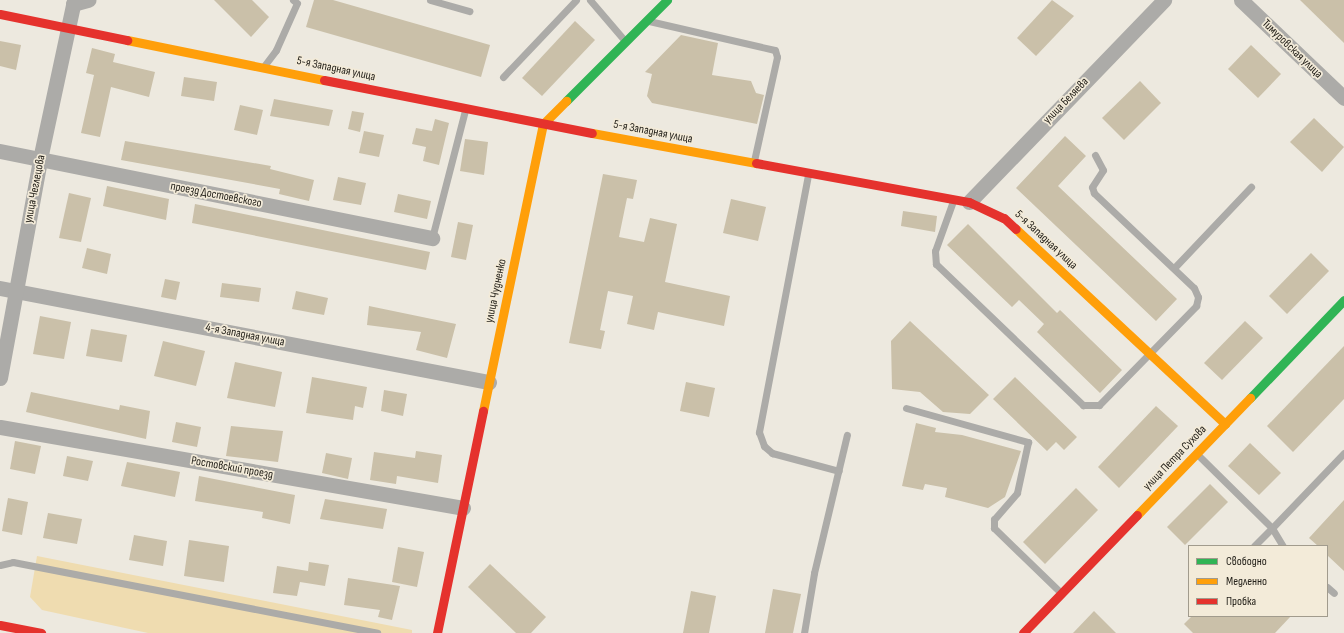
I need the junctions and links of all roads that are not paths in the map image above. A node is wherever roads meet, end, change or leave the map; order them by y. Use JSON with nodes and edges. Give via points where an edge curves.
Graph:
{"nodes":[{"id":1,"x":88,"y":0,"type":"edge"},
{"id":2,"x":430,"y":0,"type":"edge"},
{"id":3,"x":576,"y":0,"type":"edge"},
{"id":4,"x":590,"y":0,"type":"edge"},
{"id":5,"x":666,"y":0,"type":"edge"},
{"id":6,"x":1164,"y":0,"type":"edge"},
{"id":7,"x":1241,"y":0,"type":"edge"},
{"id":8,"x":297,"y":1,"type":"edge"},
{"id":9,"x":73,"y":2,"type":"edge"},
{"id":10,"x":469,"y":11,"type":"dead end"},
{"id":11,"x":0,"y":14,"type":"edge"},
{"id":12,"x":647,"y":21,"type":"junction"},
{"id":13,"x":69,"y":29,"type":"junction"},
{"id":14,"x":626,"y":42,"type":"junction"},
{"id":15,"x":264,"y":66,"type":"junction"},
{"id":16,"x":503,"y":77,"type":"dead end"},
{"id":17,"x":1344,"y":98,"type":"edge"},
{"id":18,"x":466,"y":108,"type":"junction"},
{"id":19,"x":544,"y":124,"type":"junction"},
{"id":20,"x":0,"y":151,"type":"edge"},
{"id":21,"x":1096,"y":155,"type":"dead end"},
{"id":22,"x":40,"y":159,"type":"junction"},
{"id":23,"x":754,"y":163,"type":"junction"},
{"id":24,"x":809,"y":173,"type":"junction"},
{"id":25,"x":1251,"y":188,"type":"dead end"},
{"id":26,"x":954,"y":199,"type":"junction"},
{"id":27,"x":969,"y":202,"type":"junction"},
{"id":28,"x":432,"y":238,"type":"joint"},
{"id":29,"x":1174,"y":268,"type":"junction"},
{"id":30,"x":0,"y":288,"type":"edge"},
{"id":31,"x":16,"y":291,"type":"junction"},
{"id":32,"x":1344,"y":300,"type":"edge"},
{"id":33,"x":1151,"y":355,"type":"junction"},
{"id":34,"x":0,"y":378,"type":"edge"},
{"id":35,"x":489,"y":382,"type":"junction"},
{"id":36,"x":906,"y":408,"type":"dead end"},
{"id":37,"x":1225,"y":424,"type":"junction"},
{"id":38,"x":0,"y":427,"type":"edge"},
{"id":39,"x":847,"y":435,"type":"dead end"},
{"id":40,"x":1344,"y":453,"type":"edge"},
{"id":41,"x":1196,"y":454,"type":"junction"},
{"id":42,"x":838,"y":471,"type":"junction"},
{"id":43,"x":464,"y":508,"type":"junction"},
{"id":44,"x":1272,"y":528,"type":"junction"},
{"id":45,"x":1255,"y":545,"type":"edge"},
{"id":46,"x":1282,"y":545,"type":"edge"},
{"id":47,"x":0,"y":565,"type":"edge"},
{"id":48,"x":1328,"y":588,"type":"edge"},
{"id":49,"x":1061,"y":593,"type":"junction"},
{"id":50,"x":1334,"y":594,"type":"dead end"},
{"id":51,"x":0,"y":625,"type":"edge"},
{"id":52,"x":41,"y":633,"type":"edge"},
{"id":53,"x":377,"y":633,"type":"edge"},
{"id":54,"x":437,"y":633,"type":"edge"},
{"id":55,"x":804,"y":633,"type":"edge"},
{"id":56,"x":1023,"y":633,"type":"edge"}],
"edges":[{"from":1,"to":9,"type":"street"},
{"from":2,"to":10,"type":"lane"},
{"from":3,"to":16,"type":"lane"},
{"from":4,"to":14,"type":"lane"},
{"from":5,"to":12,"type":"street"},
{"from":6,"to":27,"type":"street","name":"улица Беляева"},
{"from":7,"to":17,"type":"street","name":"Тимуровская улица"},
{"from":8,"to":15,"type":"lane","via":[[276,50]]},
{"from":9,"to":13,"type":"street","name":"улица Чеглецова"},
{"from":11,"to":13,"type":"street","name":"5-я Западная улица"},
{"from":12,"to":14,"type":"street"},
{"from":12,"to":23,"type":"lane","via":[[775,50],[777,57]]},
{"from":13,"to":15,"type":"street","name":"5-я Западная улица"},
{"from":13,"to":22,"type":"street","name":"улица Чеглецова"},
{"from":14,"to":19,"type":"street"},
{"from":15,"to":18,"type":"street","name":"5-я Западная улица"},
{"from":18,"to":19,"type":"street","name":"5-я Западная улица"},
{"from":18,"to":28,"type":"lane"},
{"from":19,"to":23,"type":"street","name":"5-я Западная улица"},
{"from":19,"to":35,"type":"street","name":"улица Чудненко"},
{"from":20,"to":22,"type":"street","name":"проезд Достоевского"},
{"from":21,"to":29,"type":"lane","via":[[1103,170],[1092,187],[1094,193]]},
{"from":22,"to":28,"type":"street","name":"проезд Достоевского"},
{"from":22,"to":31,"type":"street","name":"улица Чеглецова"},
{"from":23,"to":24,"type":"street","name":"5-я Западная улица"},
{"from":24,"to":26,"type":"street","name":"5-я Западная улица"},
{"from":24,"to":42,"type":"lane","via":[[792,275],[759,432],[764,446],[772,453]]},
{"from":25,"to":29,"type":"lane"},
{"from":26,"to":27,"type":"street","name":"5-я Западная улица"},
{"from":26,"to":33,"type":"lane","via":[[935,251],[936,264],[1083,405],[1105,403]]},
{"from":27,"to":33,"type":"street","name":"5-я Западная улица","via":[[1004,218]]},
{"from":29,"to":33,"type":"lane","via":[[1194,288],[1196,306]]},
{"from":30,"to":31,"type":"street","name":"4-я Западная улица"},
{"from":31,"to":34,"type":"street","name":"улица Чеглецова"},
{"from":31,"to":35,"type":"street","name":"4-я Западная улица"},
{"from":32,"to":37,"type":"street","name":"улица Петра Сухова"},
{"from":33,"to":37,"type":"street","name":"5-я Западная улица"},
{"from":35,"to":43,"type":"street","name":"улица Чудненко"},
{"from":36,"to":49,"type":"lane","via":[[1028,442],[1017,494],[994,519],[994,528]]},
{"from":37,"to":41,"type":"street","name":"улица Петра Сухова"},
{"from":38,"to":43,"type":"street","name":"Ростовский проезд"},
{"from":39,"to":42,"type":"lane"},
{"from":40,"to":44,"type":"lane"},
{"from":41,"to":44,"type":"lane"},
{"from":41,"to":49,"type":"street","name":"улица Петра Сухова"},
{"from":42,"to":55,"type":"lane","via":[[814,573]]},
{"from":43,"to":54,"type":"street","name":"улица Чудненко"},
{"from":44,"to":45,"type":"lane"},
{"from":44,"to":46,"type":"lane"},
{"from":47,"to":53,"type":"lane","via":[[13,562]]},
{"from":48,"to":50,"type":"lane"},
{"from":49,"to":56,"type":"street","name":"улица Петра Сухова"},
{"from":51,"to":52,"type":"street"}]}
